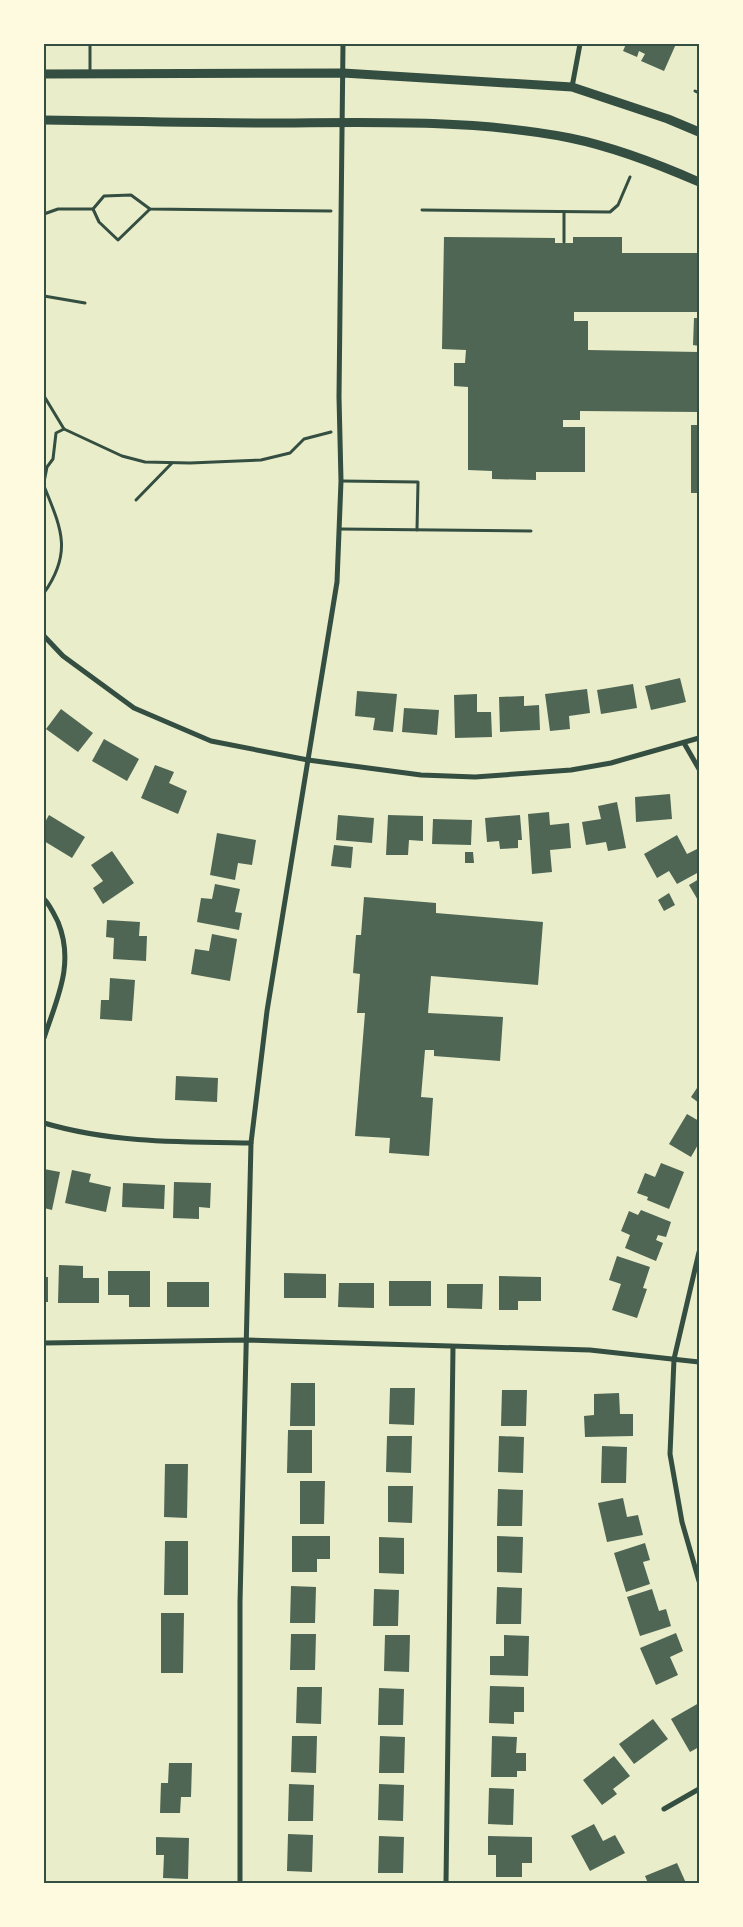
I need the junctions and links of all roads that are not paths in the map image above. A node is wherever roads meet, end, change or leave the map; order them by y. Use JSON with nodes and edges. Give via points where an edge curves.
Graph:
{"nodes":[{"id":1,"x":90,"y":44,"type":"edge"},
{"id":2,"x":343,"y":44,"type":"edge"},
{"id":3,"x":580,"y":44,"type":"edge"},
{"id":4,"x":90,"y":73,"type":"junction"},
{"id":5,"x":343,"y":73,"type":"junction"},
{"id":6,"x":44,"y":74,"type":"edge"},
{"id":7,"x":572,"y":87,"type":"junction"},
{"id":8,"x":44,"y":120,"type":"edge"},
{"id":9,"x":342,"y":122,"type":"junction"},
{"id":10,"x":699,"y":132,"type":"edge"},
{"id":11,"x":699,"y":182,"type":"edge"},
{"id":12,"x":341,"y":481,"type":"junction"},
{"id":13,"x":340,"y":529,"type":"junction"},
{"id":14,"x":418,"y":530,"type":"junction"},
{"id":15,"x":531,"y":531,"type":"dead end"},
{"id":16,"x":44,"y":636,"type":"edge"},
{"id":17,"x":699,"y":738,"type":"edge"},
{"id":18,"x":684,"y":743,"type":"junction"},
{"id":19,"x":308,"y":760,"type":"junction"},
{"id":20,"x":699,"y":769,"type":"edge"},
{"id":21,"x":44,"y":899,"type":"edge"},
{"id":22,"x":44,"y":1038,"type":"edge"},
{"id":23,"x":44,"y":1123,"type":"edge"},
{"id":24,"x":252,"y":1143,"type":"junction"},
{"id":25,"x":699,"y":1252,"type":"edge"},
{"id":26,"x":247,"y":1340,"type":"junction"},
{"id":27,"x":44,"y":1343,"type":"edge"},
{"id":28,"x":453,"y":1347,"type":"junction"},
{"id":29,"x":674,"y":1359,"type":"junction"},
{"id":30,"x":699,"y":1362,"type":"edge"},
{"id":31,"x":699,"y":1581,"type":"edge"},
{"id":32,"x":699,"y":1789,"type":"edge"},
{"id":33,"x":664,"y":1809,"type":"dead end"},
{"id":34,"x":240,"y":1883,"type":"edge"},
{"id":35,"x":446,"y":1883,"type":"edge"}],
"edges":[{"from":1,"to":4,"type":"lane"},
{"from":2,"to":5,"type":"street"},
{"from":3,"to":7,"type":"street"},
{"from":4,"to":5,"type":"street"},
{"from":4,"to":6,"type":"street"},
{"from":5,"to":7,"type":"street"},
{"from":5,"to":9,"type":"street"},
{"from":7,"to":10,"type":"street"},
{"from":8,"to":9,"type":"street"},
{"from":9,"to":11,"type":"street","via":[[524,130],[572,138],[661,166]]},
{"from":9,"to":12,"type":"street"},
{"from":12,"to":13,"type":"street"},
{"from":12,"to":14,"type":"lane","via":[[418,482]]},
{"from":13,"to":14,"type":"lane"},
{"from":13,"to":19,"type":"street","via":[[337,582]]},
{"from":14,"to":15,"type":"lane"},
{"from":16,"to":19,"type":"street","via":[[63,656],[134,708],[211,741]]},
{"from":17,"to":18,"type":"street"},
{"from":18,"to":19,"type":"street","via":[[571,770],[475,777]]},
{"from":18,"to":20,"type":"street"},
{"from":19,"to":24,"type":"street","via":[[267,1011]]},
{"from":21,"to":22,"type":"street","via":[[55,914],[62,933],[66,959]]},
{"from":23,"to":24,"type":"street","via":[[118,1138]]},
{"from":24,"to":26,"type":"street"},
{"from":25,"to":29,"type":"street"},
{"from":26,"to":27,"type":"street"},
{"from":26,"to":28,"type":"street"},
{"from":26,"to":34,"type":"street","via":[[240,1602]]},
{"from":28,"to":29,"type":"street","via":[[590,1350]]},
{"from":28,"to":35,"type":"street"},
{"from":29,"to":30,"type":"street"},
{"from":29,"to":31,"type":"street","via":[[670,1454],[682,1522]]},
{"from":32,"to":33,"type":"street"}]}
